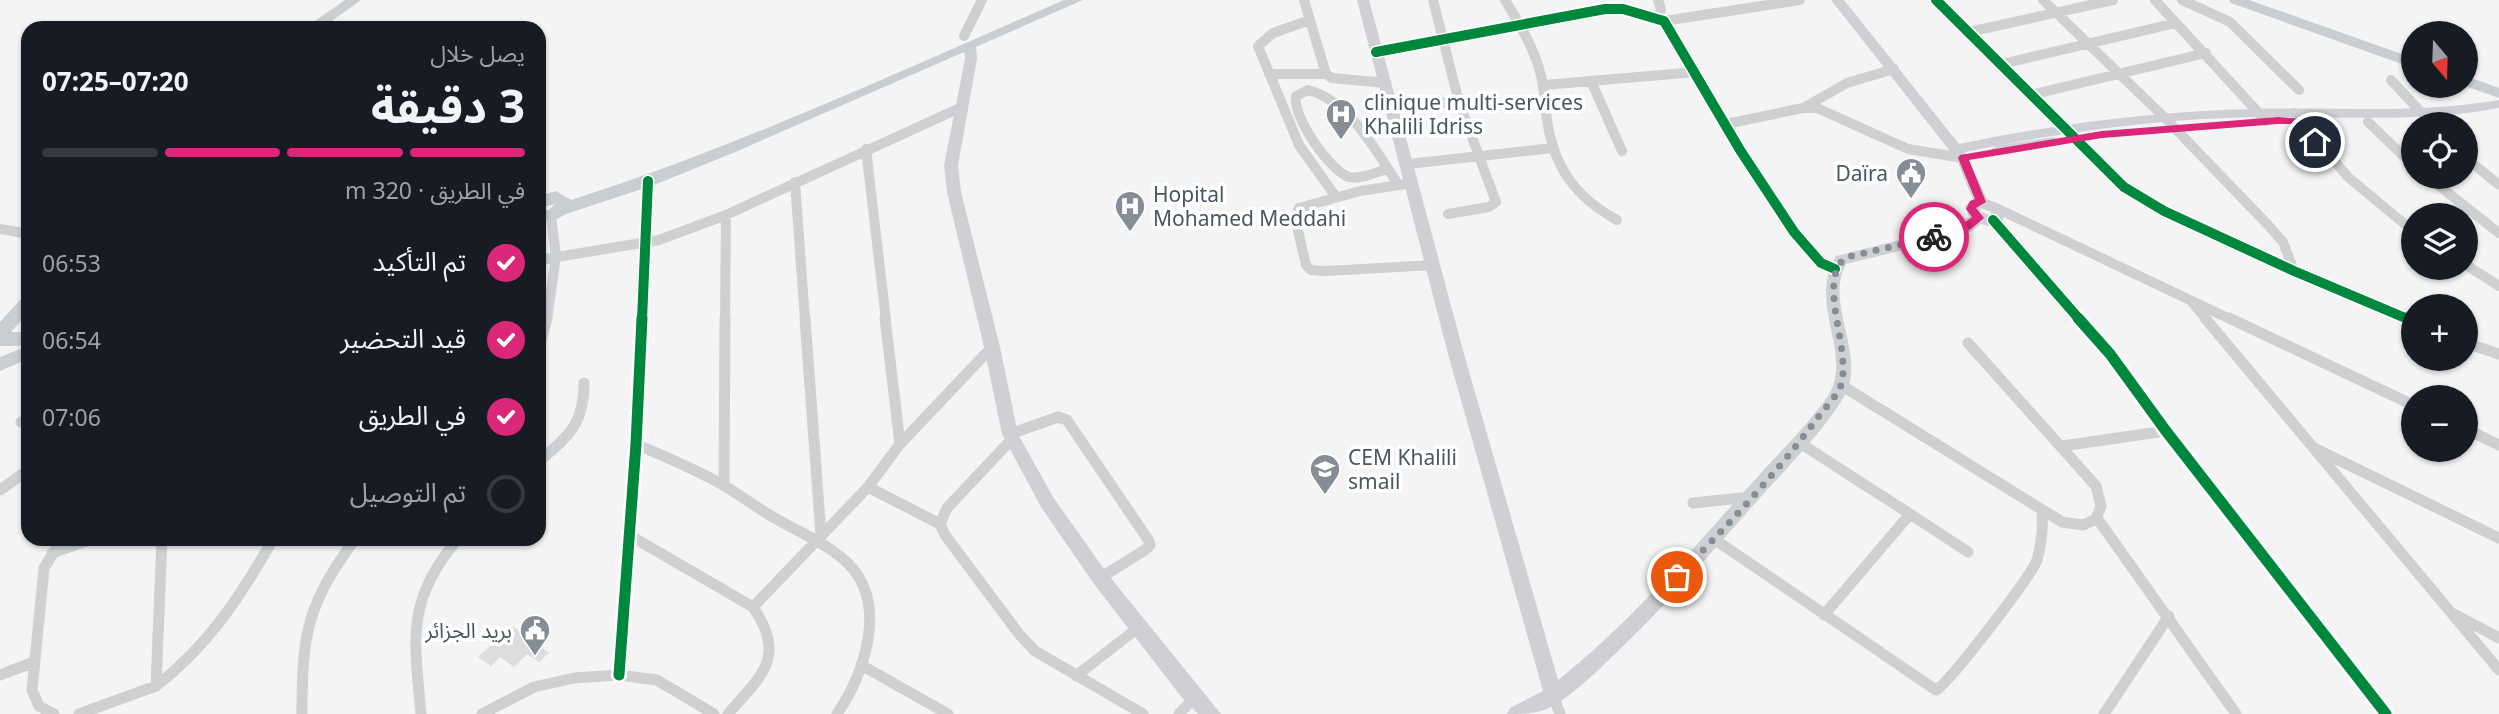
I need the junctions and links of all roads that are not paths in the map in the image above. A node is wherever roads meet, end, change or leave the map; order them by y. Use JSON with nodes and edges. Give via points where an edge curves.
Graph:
{"nodes":[{"id":1,"x":354,"y":0,"type":"edge"},
{"id":2,"x":982,"y":0,"type":"edge"},
{"id":3,"x":1057,"y":0,"type":"edge"},
{"id":4,"x":1076,"y":0,"type":"edge"},
{"id":5,"x":1304,"y":0,"type":"edge"},
{"id":6,"x":1363,"y":0,"type":"edge"},
{"id":7,"x":1433,"y":0,"type":"edge"},
{"id":8,"x":1505,"y":0,"type":"edge"},
{"id":9,"x":1658,"y":0,"type":"edge"},
{"id":10,"x":1800,"y":0,"type":"edge"},
{"id":11,"x":1837,"y":0,"type":"edge"},
{"id":12,"x":2043,"y":0,"type":"edge"},
{"id":13,"x":2113,"y":0,"type":"edge"},
{"id":14,"x":2155,"y":0,"type":"edge"},
{"id":15,"x":2182,"y":0,"type":"edge"},
{"id":16,"x":2236,"y":0,"type":"edge"},
{"id":17,"x":2256,"y":0,"type":"edge"},
{"id":18,"x":1940,"y":1,"type":"edge"},
{"id":19,"x":2056,"y":12,"type":"junction"},
{"id":20,"x":1310,"y":20,"type":"junction"},
{"id":21,"x":1661,"y":20,"type":"junction"},
{"id":22,"x":322,"y":21,"type":"edge"},
{"id":23,"x":2176,"y":23,"type":"junction"},
{"id":24,"x":1520,"y":25,"type":"junction"},
{"id":25,"x":1969,"y":32,"type":"junction"},
{"id":26,"x":1442,"y":39,"type":"junction"},
{"id":27,"x":967,"y":42,"type":"junction"},
{"id":28,"x":2087,"y":42,"type":"junction"},
{"id":29,"x":1376,"y":52,"type":"junction"},
{"id":30,"x":2401,"y":52,"type":"edge"},
{"id":31,"x":2206,"y":53,"type":"junction"},
{"id":32,"x":2401,"y":59,"type":"edge"},
{"id":33,"x":2002,"y":64,"type":"junction"},
{"id":34,"x":1894,"y":69,"type":"junction"},
{"id":35,"x":1696,"y":72,"type":"junction"},
{"id":36,"x":2121,"y":73,"type":"junction"},
{"id":37,"x":1269,"y":74,"type":"junction"},
{"id":38,"x":1326,"y":74,"type":"junction"},
{"id":39,"x":2478,"y":78,"type":"edge"},
{"id":40,"x":2391,"y":80,"type":"dead end"},
{"id":41,"x":1591,"y":81,"type":"junction"},
{"id":42,"x":1386,"y":83,"type":"junction"},
{"id":43,"x":1544,"y":85,"type":"junction"},
{"id":44,"x":2478,"y":85,"type":"edge"},
{"id":45,"x":2499,"y":85,"type":"edge"},
{"id":46,"x":2299,"y":90,"type":"dead end"},
{"id":47,"x":2499,"y":93,"type":"edge"},
{"id":48,"x":2031,"y":95,"type":"junction"},
{"id":49,"x":1459,"y":102,"type":"junction"},
{"id":50,"x":2499,"y":104,"type":"edge"},
{"id":51,"x":1393,"y":106,"type":"junction"},
{"id":52,"x":962,"y":107,"type":"junction"},
{"id":53,"x":1804,"y":108,"type":"junction"},
{"id":54,"x":2421,"y":112,"type":"edge"},
{"id":55,"x":2464,"y":112,"type":"edge"},
{"id":56,"x":2499,"y":112,"type":"edge"},
{"id":57,"x":2478,"y":114,"type":"edge"},
{"id":58,"x":2262,"y":117,"type":"junction"},
{"id":59,"x":2296,"y":117,"type":"junction"},
{"id":60,"x":2401,"y":119,"type":"edge"},
{"id":61,"x":2401,"y":121,"type":"edge"},
{"id":62,"x":2368,"y":122,"type":"junction"},
{"id":63,"x":2171,"y":123,"type":"junction"},
{"id":64,"x":1726,"y":124,"type":"junction"},
{"id":65,"x":2072,"y":134,"type":"junction"},
{"id":66,"x":1553,"y":148,"type":"junction"},
{"id":67,"x":866,"y":149,"type":"junction"},
{"id":68,"x":1622,"y":151,"type":"dead end"},
{"id":69,"x":1959,"y":153,"type":"junction"},
{"id":70,"x":2401,"y":153,"type":"edge"},
{"id":71,"x":1479,"y":157,"type":"junction"},
{"id":72,"x":1408,"y":164,"type":"junction"},
{"id":73,"x":2478,"y":168,"type":"edge"},
{"id":74,"x":1387,"y":169,"type":"junction"},
{"id":75,"x":648,"y":180,"type":"junction"},
{"id":76,"x":795,"y":183,"type":"junction"},
{"id":77,"x":1405,"y":184,"type":"junction"},
{"id":78,"x":2499,"y":185,"type":"edge"},
{"id":79,"x":2443,"y":189,"type":"edge"},
{"id":80,"x":1336,"y":197,"type":"junction"},
{"id":81,"x":553,"y":209,"type":"edge"},
{"id":82,"x":1987,"y":212,"type":"junction"},
{"id":83,"x":1448,"y":214,"type":"dead end"},
{"id":84,"x":726,"y":215,"type":"junction"},
{"id":85,"x":1617,"y":220,"type":"dead end"},
{"id":86,"x":2401,"y":222,"type":"edge"},
{"id":87,"x":0,"y":229,"type":"edge"},
{"id":88,"x":21,"y":233,"type":"edge"},
{"id":89,"x":2499,"y":233,"type":"edge"},
{"id":90,"x":647,"y":243,"type":"junction"},
{"id":91,"x":556,"y":256,"type":"junction"},
{"id":92,"x":546,"y":258,"type":"edge"},
{"id":93,"x":1434,"y":265,"type":"junction"},
{"id":94,"x":1835,"y":269,"type":"junction"},
{"id":95,"x":2294,"y":271,"type":"junction"},
{"id":96,"x":2478,"y":272,"type":"edge"},
{"id":97,"x":2498,"y":285,"type":"edge"},
{"id":98,"x":2192,"y":302,"type":"junction"},
{"id":99,"x":21,"y":316,"type":"edge"},
{"id":100,"x":2401,"y":316,"type":"edge"},
{"id":101,"x":546,"y":324,"type":"edge"},
{"id":102,"x":13,"y":333,"type":"edge"},
{"id":103,"x":1968,"y":343,"type":"dead end"},
{"id":104,"x":992,"y":347,"type":"junction"},
{"id":105,"x":2478,"y":347,"type":"edge"},
{"id":106,"x":21,"y":355,"type":"edge"},
{"id":107,"x":2499,"y":355,"type":"edge"},
{"id":108,"x":0,"y":365,"type":"edge"},
{"id":109,"x":584,"y":383,"type":"dead end"},
{"id":110,"x":1841,"y":385,"type":"junction"},
{"id":111,"x":2401,"y":399,"type":"edge"},
{"id":112,"x":2166,"y":430,"type":"junction"},
{"id":113,"x":2478,"y":435,"type":"edge"},
{"id":114,"x":1011,"y":436,"type":"junction"},
{"id":115,"x":1800,"y":443,"type":"junction"},
{"id":116,"x":636,"y":444,"type":"junction"},
{"id":117,"x":901,"y":444,"type":"junction"},
{"id":118,"x":2499,"y":445,"type":"edge"},
{"id":119,"x":2062,"y":446,"type":"junction"},
{"id":120,"x":2312,"y":447,"type":"junction"},
{"id":121,"x":546,"y":455,"type":"edge"},
{"id":122,"x":21,"y":475,"type":"edge"},
{"id":123,"x":724,"y":486,"type":"junction"},
{"id":124,"x":868,"y":487,"type":"junction"},
{"id":125,"x":0,"y":491,"type":"edge"},
{"id":126,"x":1750,"y":497,"type":"junction"},
{"id":127,"x":1693,"y":503,"type":"dead end"},
{"id":128,"x":2042,"y":511,"type":"junction"},
{"id":129,"x":1910,"y":514,"type":"junction"},
{"id":130,"x":2097,"y":518,"type":"junction"},
{"id":131,"x":940,"y":524,"type":"junction"},
{"id":132,"x":629,"y":535,"type":"junction"},
{"id":133,"x":818,"y":538,"type":"junction"},
{"id":134,"x":2499,"y":538,"type":"edge"},
{"id":135,"x":1714,"y":539,"type":"junction"},
{"id":136,"x":56,"y":546,"type":"edge"},
{"id":137,"x":72,"y":546,"type":"edge"},
{"id":138,"x":162,"y":546,"type":"edge"},
{"id":139,"x":269,"y":546,"type":"edge"},
{"id":140,"x":350,"y":546,"type":"edge"},
{"id":141,"x":452,"y":546,"type":"edge"},
{"id":142,"x":1968,"y":552,"type":"dead end"},
{"id":143,"x":51,"y":553,"type":"junction"},
{"id":144,"x":1100,"y":578,"type":"junction"},
{"id":145,"x":753,"y":607,"type":"junction"},
{"id":146,"x":2449,"y":611,"type":"junction"},
{"id":147,"x":1824,"y":615,"type":"junction"},
{"id":148,"x":2169,"y":615,"type":"junction"},
{"id":149,"x":1139,"y":627,"type":"junction"},
{"id":150,"x":2499,"y":638,"type":"edge"},
{"id":151,"x":34,"y":662,"type":"junction"},
{"id":152,"x":861,"y":665,"type":"junction"},
{"id":153,"x":2499,"y":670,"type":"edge"},
{"id":154,"x":0,"y":674,"type":"edge"},
{"id":155,"x":619,"y":675,"type":"junction"},
{"id":156,"x":1076,"y":676,"type":"junction"},
{"id":157,"x":156,"y":686,"type":"junction"},
{"id":158,"x":1553,"y":695,"type":"junction"},
{"id":159,"x":1194,"y":698,"type":"junction"},
{"id":160,"x":54,"y":714,"type":"edge"},
{"id":161,"x":79,"y":714,"type":"edge"},
{"id":162,"x":302,"y":714,"type":"edge"},
{"id":163,"x":421,"y":714,"type":"edge"},
{"id":164,"x":482,"y":714,"type":"edge"},
{"id":165,"x":714,"y":714,"type":"edge"},
{"id":166,"x":728,"y":714,"type":"edge"},
{"id":167,"x":837,"y":714,"type":"edge"},
{"id":168,"x":948,"y":714,"type":"edge"},
{"id":169,"x":1143,"y":714,"type":"edge"},
{"id":170,"x":1179,"y":714,"type":"edge"},
{"id":171,"x":1211,"y":714,"type":"edge"},
{"id":172,"x":1517,"y":714,"type":"edge"},
{"id":173,"x":1560,"y":714,"type":"edge"},
{"id":174,"x":2104,"y":714,"type":"edge"},
{"id":175,"x":2236,"y":714,"type":"edge"},
{"id":176,"x":2386,"y":714,"type":"edge"}],
"edges":[{"from":1,"to":22,"type":"main road"},
{"from":2,"to":27,"type":"street"},
{"from":3,"to":27,"type":"main road"},
{"from":4,"to":27,"type":"main road"},
{"from":5,"to":20,"type":"street"},
{"from":6,"to":29,"type":"main road"},
{"from":7,"to":26,"type":"street"},
{"from":8,"to":24,"type":"street"},
{"from":9,"to":21,"type":"street"},
{"from":10,"to":21,"type":"street"},
{"from":11,"to":34,"type":"main road"},
{"from":12,"to":19,"type":"street"},
{"from":13,"to":19,"type":"street"},
{"from":14,"to":23,"type":"street"},
{"from":15,"to":46,"type":"street","via":[[2230,22]]},
{"from":16,"to":32,"type":"main road"},
{"from":17,"to":30,"type":"main road"},
{"from":18,"to":25,"type":"street"},
{"from":19,"to":25,"type":"street"},
{"from":19,"to":28,"type":"street"},
{"from":20,"to":37,"type":"street","via":[[1260,41],[1258,47]]},
{"from":20,"to":38,"type":"street"},
{"from":21,"to":24,"type":"street","via":[[1615,8]]},
{"from":21,"to":35,"type":"street"},
{"from":23,"to":28,"type":"street"},
{"from":23,"to":31,"type":"street"},
{"from":24,"to":26,"type":"street"},
{"from":24,"to":43,"type":"street"},
{"from":25,"to":33,"type":"street"},
{"from":26,"to":29,"type":"street"},
{"from":26,"to":49,"type":"street"},
{"from":27,"to":52,"type":"main road","via":[[971,59]]},
{"from":27,"to":75,"type":"main road"},
{"from":27,"to":81,"type":"main road"},
{"from":28,"to":33,"type":"street"},
{"from":28,"to":36,"type":"street"},
{"from":29,"to":42,"type":"main road"},
{"from":31,"to":36,"type":"street"},
{"from":31,"to":58,"type":"street"},
{"from":33,"to":48,"type":"street"},
{"from":34,"to":53,"type":"street","via":[[1844,83]]},
{"from":34,"to":69,"type":"main road"},
{"from":35,"to":41,"type":"street"},
{"from":35,"to":64,"type":"street"},
{"from":36,"to":48,"type":"street"},
{"from":36,"to":63,"type":"street"},
{"from":37,"to":38,"type":"street"},
{"from":37,"to":80,"type":"street","via":[[1298,149]]},
{"from":38,"to":42,"type":"street"},
{"from":39,"to":45,"type":"main road"},
{"from":40,"to":54,"type":"street"},
{"from":41,"to":43,"type":"street"},
{"from":41,"to":68,"type":"street"},
{"from":42,"to":51,"type":"main road"},
{"from":43,"to":66,"type":"street"},
{"from":44,"to":47,"type":"main road"},
{"from":48,"to":65,"type":"street"},
{"from":49,"to":51,"type":"street"},
{"from":49,"to":71,"type":"street"},
{"from":50,"to":55,"type":"main road"},
{"from":51,"to":72,"type":"main road"},
{"from":52,"to":67,"type":"street"},
{"from":52,"to":104,"type":"main road","via":[[951,165],[954,192]]},
{"from":53,"to":64,"type":"street"},
{"from":53,"to":69,"type":"street","via":[[1821,109],[1908,149]]},
{"from":56,"to":57,"type":"main road"},
{"from":58,"to":59,"type":"main road"},
{"from":58,"to":63,"type":"main road"},
{"from":59,"to":60,"type":"main road"},
{"from":59,"to":62,"type":"main road"},
{"from":59,"to":86,"type":"street","via":[[2327,158]]},
{"from":61,"to":62,"type":"main road"},
{"from":62,"to":70,"type":"street"},
{"from":63,"to":65,"type":"main road"},
{"from":63,"to":95,"type":"street","via":[[2283,243]]},
{"from":64,"to":94,"type":"street","via":[[1794,232],[1815,258]]},
{"from":65,"to":69,"type":"main road"},
{"from":65,"to":95,"type":"street","via":[[2110,175],[2147,202]]},
{"from":66,"to":71,"type":"street"},
{"from":66,"to":85,"type":"street","via":[[1568,183]]},
{"from":67,"to":76,"type":"street"},
{"from":67,"to":117,"type":"street"},
{"from":69,"to":82,"type":"main road"},
{"from":71,"to":72,"type":"street"},
{"from":71,"to":83,"type":"street","via":[[1496,202]]},
{"from":72,"to":77,"type":"main road"},
{"from":73,"to":78,"type":"street"},
{"from":74,"to":74,"type":"street","via":[[1366,137],[1331,100],[1312,91],[1296,96],[1293,103],[1298,119],[1341,173],[1356,177]]},
{"from":74,"to":77,"type":"street"},
{"from":75,"to":81,"type":"main road"},
{"from":75,"to":90,"type":"street"},
{"from":76,"to":84,"type":"street"},
{"from":76,"to":133,"type":"street"},
{"from":77,"to":80,"type":"street"},
{"from":77,"to":93,"type":"main road"},
{"from":79,"to":89,"type":"street"},
{"from":80,"to":93,"type":"street","via":[[1299,208],[1295,214],[1308,268]]},
{"from":81,"to":91,"type":"street"},
{"from":82,"to":94,"type":"main road","via":[[1967,227],[1847,257]]},
{"from":82,"to":98,"type":"street"},
{"from":82,"to":112,"type":"street","via":[[2110,355]]},
{"from":84,"to":90,"type":"street"},
{"from":84,"to":123,"type":"street"},
{"from":87,"to":88,"type":"street"},
{"from":90,"to":91,"type":"street"},
{"from":90,"to":116,"type":"street"},
{"from":91,"to":92,"type":"street"},
{"from":91,"to":101,"type":"street"},
{"from":93,"to":158,"type":"main road"},
{"from":94,"to":110,"type":"main road"},
{"from":95,"to":100,"type":"street"},
{"from":96,"to":97,"type":"street"},
{"from":98,"to":111,"type":"street"},
{"from":98,"to":120,"type":"street"},
{"from":99,"to":102,"type":"main road"},
{"from":103,"to":119,"type":"street"},
{"from":104,"to":114,"type":"main road"},
{"from":104,"to":117,"type":"street"},
{"from":105,"to":107,"type":"street"},
{"from":106,"to":108,"type":"main road"},
{"from":109,"to":121,"type":"street","via":[[586,404],[580,422]]},
{"from":110,"to":115,"type":"main road"},
{"from":110,"to":128,"type":"street"},
{"from":112,"to":119,"type":"street"},
{"from":112,"to":176,"type":"street"},
{"from":113,"to":118,"type":"street"},
{"from":114,"to":131,"type":"street","via":[[947,508]]},
{"from":114,"to":144,"type":"main road","via":[[1047,502]]},
{"from":114,"to":144,"type":"street","via":[[1058,417],[1067,420],[1149,541],[1146,550]]},
{"from":115,"to":126,"type":"main road"},
{"from":115,"to":129,"type":"street"},
{"from":116,"to":123,"type":"street"},
{"from":116,"to":132,"type":"street"},
{"from":117,"to":124,"type":"street"},
{"from":119,"to":130,"type":"street","via":[[2096,486],[2102,501]]},
{"from":120,"to":134,"type":"street"},
{"from":120,"to":146,"type":"street"},
{"from":122,"to":125,"type":"street"},
{"from":123,"to":133,"type":"street","via":[[752,506]]},
{"from":124,"to":131,"type":"street"},
{"from":124,"to":133,"type":"street"},
{"from":126,"to":127,"type":"street"},
{"from":126,"to":135,"type":"main road"},
{"from":128,"to":130,"type":"street","via":[[2071,525]]},
{"from":128,"to":147,"type":"street","via":[[2043,535],[2036,563],[1943,687],[1928,687]]},
{"from":129,"to":142,"type":"street"},
{"from":129,"to":147,"type":"street"},
{"from":130,"to":148,"type":"street"},
{"from":131,"to":156,"type":"street","via":[[1019,634],[1035,651]]},
{"from":132,"to":145,"type":"street"},
{"from":132,"to":155,"type":"street"},
{"from":133,"to":145,"type":"street"},
{"from":133,"to":152,"type":"street","via":[[859,575],[869,622]]},
{"from":135,"to":147,"type":"street"},
{"from":135,"to":158,"type":"main road","via":[[1594,661]]},
{"from":136,"to":143,"type":"street"},
{"from":137,"to":143,"type":"street"},
{"from":138,"to":157,"type":"street"},
{"from":139,"to":157,"type":"street","via":[[210,639],[186,665]]},
{"from":140,"to":162,"type":"street","via":[[312,604],[302,646]]},
{"from":141,"to":163,"type":"street","via":[[432,571],[417,601]]},
{"from":143,"to":151,"type":"street","via":[[44,568]]},
{"from":144,"to":149,"type":"main road"},
{"from":145,"to":166,"type":"street","via":[[773,640],[770,659]]},
{"from":146,"to":150,"type":"street"},
{"from":146,"to":153,"type":"street"},
{"from":148,"to":174,"type":"street"},
{"from":148,"to":175,"type":"street"},
{"from":149,"to":156,"type":"street"},
{"from":149,"to":159,"type":"main road"},
{"from":151,"to":154,"type":"street"},
{"from":151,"to":160,"type":"street","via":[[32,690],[39,706]]},
{"from":152,"to":167,"type":"street"},
{"from":152,"to":168,"type":"street"},
{"from":155,"to":164,"type":"street","via":[[534,687]]},
{"from":155,"to":165,"type":"street","via":[[657,680]]},
{"from":156,"to":169,"type":"street"},
{"from":157,"to":161,"type":"street"},
{"from":158,"to":172,"type":"main road"},
{"from":158,"to":173,"type":"street"},
{"from":159,"to":170,"type":"street"},
{"from":159,"to":171,"type":"main road"}]}
